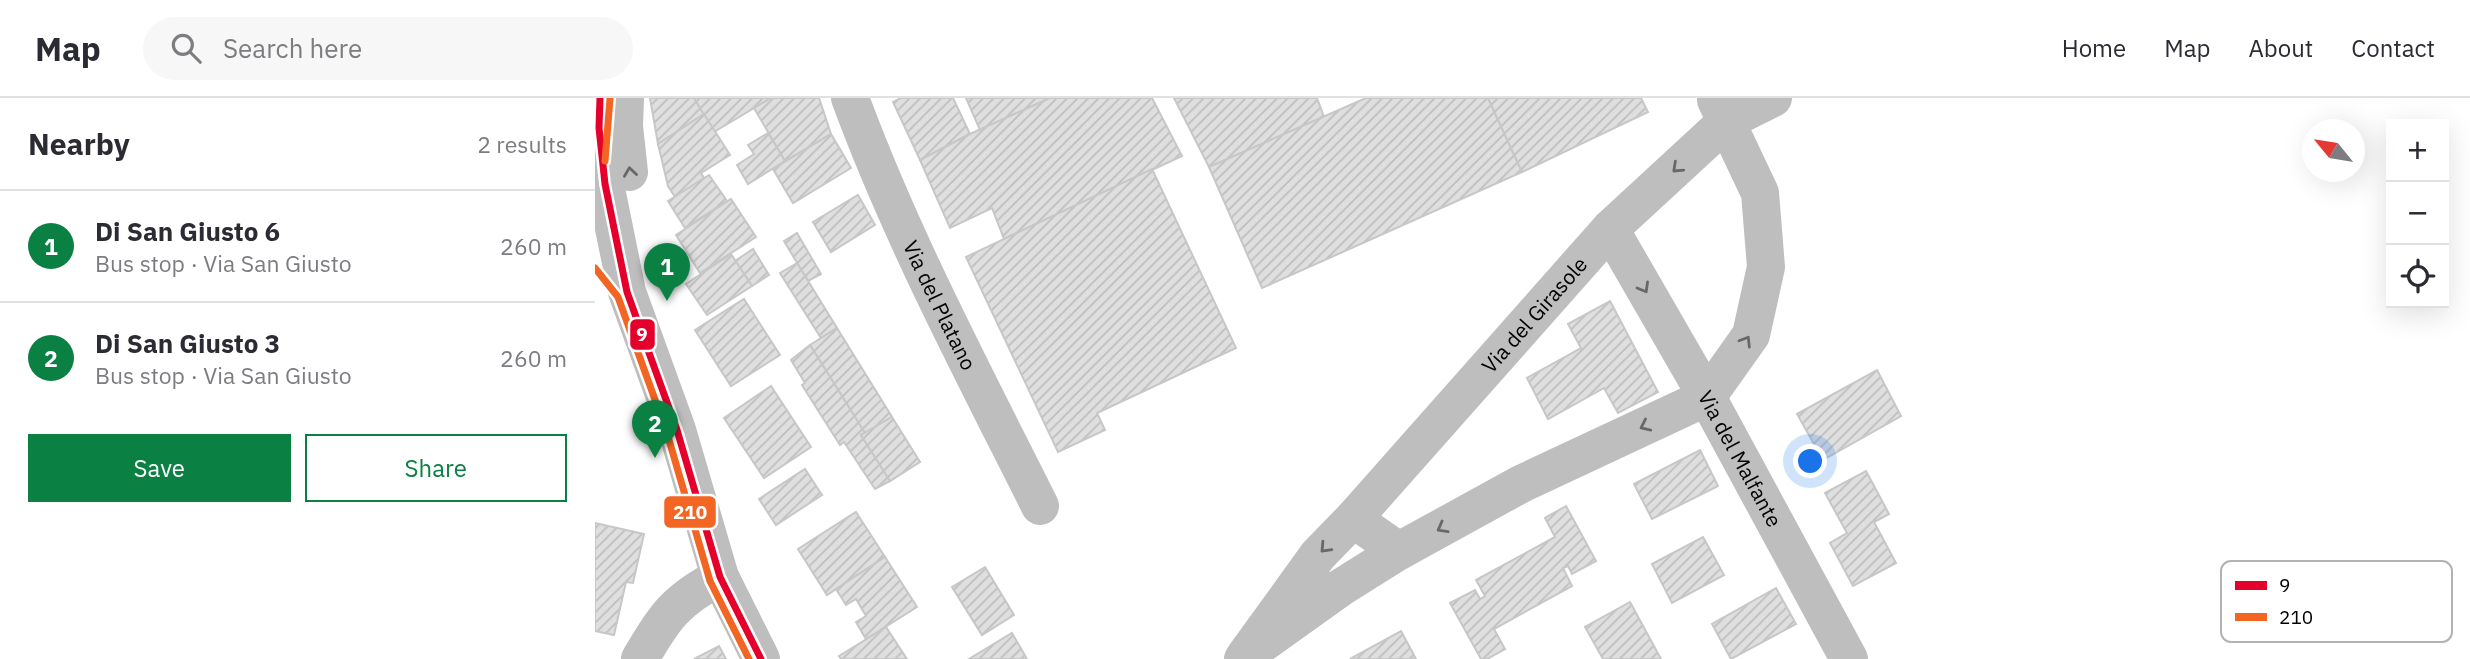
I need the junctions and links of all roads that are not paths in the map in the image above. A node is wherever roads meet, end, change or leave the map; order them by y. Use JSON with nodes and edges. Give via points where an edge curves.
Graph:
{"nodes":[{"id":1,"x":625,"y":98,"type":"edge"},
{"id":2,"x":850,"y":98,"type":"edge"},
{"id":3,"x":1773,"y":98,"type":"edge"},
{"id":4,"x":1721,"y":110,"type":"edge"},
{"id":5,"x":598,"y":129,"type":"edge"},
{"id":6,"x":1610,"y":229,"type":"junction"},
{"id":7,"x":595,"y":251,"type":"edge"},
{"id":8,"x":627,"y":292,"type":"junction"},
{"id":9,"x":651,"y":361,"type":"junction"},
{"id":10,"x":1707,"y":397,"type":"junction"},
{"id":11,"x":1040,"y":506,"type":"dead end"},
{"id":12,"x":1353,"y":519,"type":"junction"},
{"id":13,"x":1399,"y":551,"type":"junction"},
{"id":14,"x":720,"y":577,"type":"junction"},
{"id":15,"x":1245,"y":658,"type":"edge"},
{"id":16,"x":640,"y":659,"type":"edge"},
{"id":17,"x":761,"y":659,"type":"edge"},
{"id":18,"x":1849,"y":659,"type":"edge"}],
"edges":[{"from":9,"to":1,"type":"street","one_way":true,"via":[[650,282],[629,171]]},
{"from":2,"to":11,"type":"street","name":"Via del Platano","via":[[917,259]]},
{"from":3,"to":4,"type":"street","name":"Via del Girasole"},
{"from":4,"to":6,"type":"street","name":"Via del Girasole","one_way":true},
{"from":10,"to":4,"type":"street","name":"Via del Malfante","one_way":true,"via":[[1751,335],[1766,267],[1760,193]]},
{"from":5,"to":8,"type":"street"},
{"from":6,"to":10,"type":"street","one_way":true},
{"from":6,"to":12,"type":"street","name":"Via del Girasole"},
{"from":7,"to":8,"type":"street"},
{"from":8,"to":9,"type":"street"},
{"from":9,"to":14,"type":"street","via":[[677,430]]},
{"from":10,"to":13,"type":"street","name":"Via del Girasole","one_way":true,"via":[[1521,484]]},
{"from":10,"to":18,"type":"street","name":"Via del Malfante"},
{"from":12,"to":13,"type":"street"},
{"from":12,"to":15,"type":"street","name":"Via del Girasole","one_way":true,"via":[[1318,555]]},
{"from":13,"to":15,"type":"street","name":"Via del Girasole"},
{"from":14,"to":16,"type":"street","via":[[693,591],[661,622]]},
{"from":14,"to":17,"type":"street"}]}
